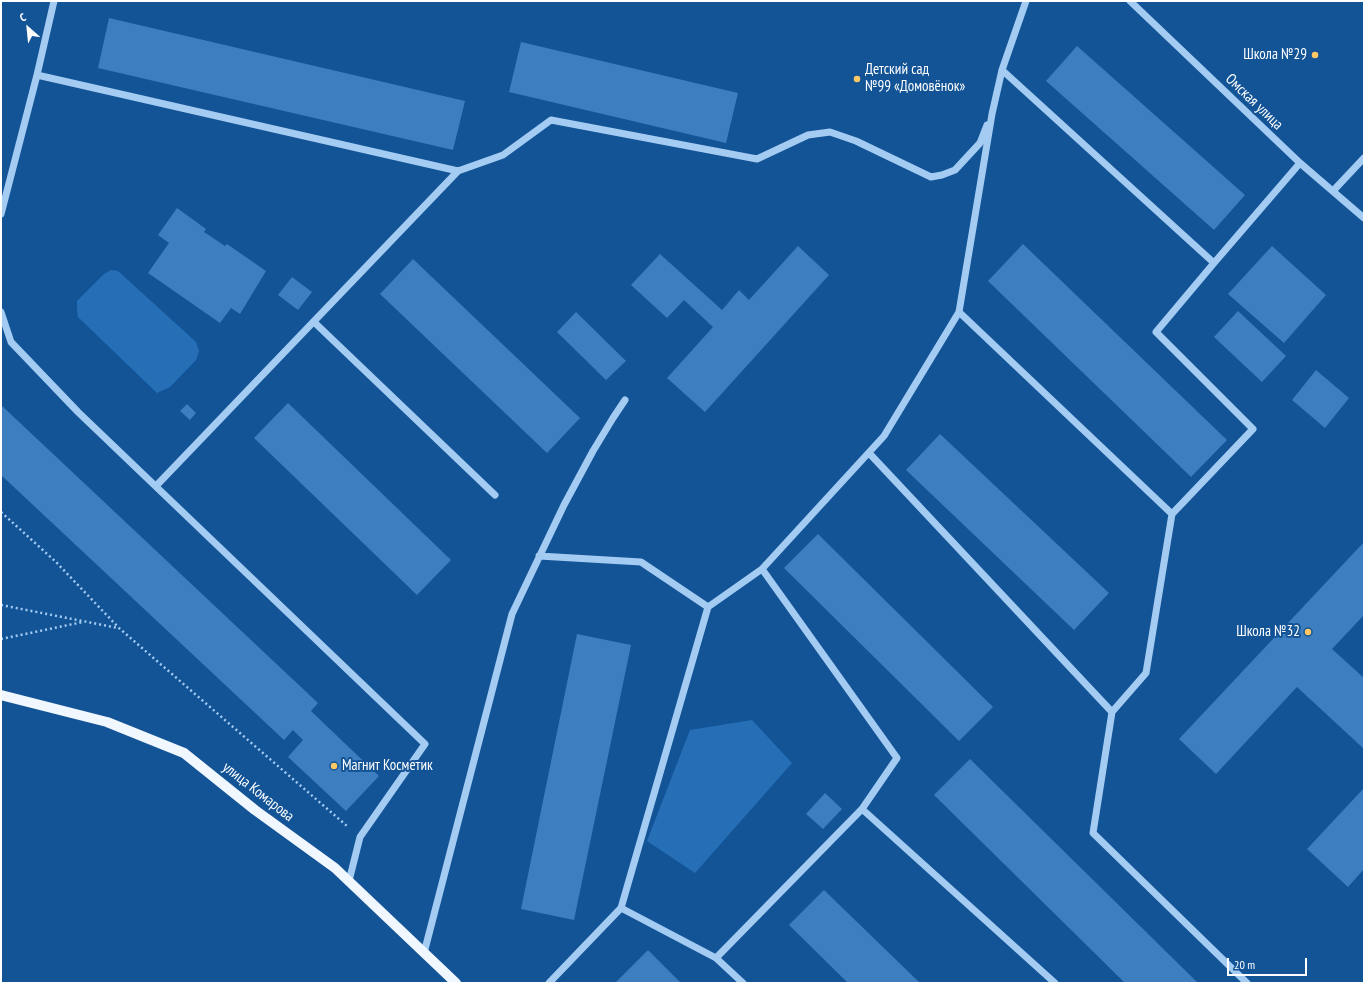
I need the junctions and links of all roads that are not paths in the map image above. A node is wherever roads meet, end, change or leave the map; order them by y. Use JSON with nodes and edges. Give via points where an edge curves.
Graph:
{"nodes":[{"id":1,"x":54,"y":1,"type":"edge"},
{"id":2,"x":1026,"y":1,"type":"edge"},
{"id":3,"x":1130,"y":1,"type":"edge"},
{"id":4,"x":1002,"y":70,"type":"junction"},
{"id":5,"x":37,"y":75,"type":"junction"},
{"id":6,"x":992,"y":114,"type":"junction"},
{"id":7,"x":1364,"y":158,"type":"edge"},
{"id":8,"x":1300,"y":163,"type":"junction"},
{"id":9,"x":458,"y":171,"type":"junction"},
{"id":10,"x":1333,"y":191,"type":"junction"},
{"id":11,"x":1,"y":214,"type":"edge"},
{"id":12,"x":1364,"y":218,"type":"edge"},
{"id":13,"x":1214,"y":263,"type":"junction"},
{"id":14,"x":1,"y":312,"type":"edge"},
{"id":15,"x":959,"y":312,"type":"junction"},
{"id":16,"x":314,"y":322,"type":"junction"},
{"id":17,"x":625,"y":400,"type":"dead end"},
{"id":18,"x":869,"y":453,"type":"junction"},
{"id":19,"x":156,"y":486,"type":"junction"},
{"id":20,"x":495,"y":495,"type":"dead end"},
{"id":21,"x":1172,"y":514,"type":"junction"},
{"id":22,"x":540,"y":556,"type":"junction"},
{"id":23,"x":762,"y":569,"type":"junction"},
{"id":24,"x":708,"y":607,"type":"junction"},
{"id":25,"x":1,"y":695,"type":"edge"},
{"id":26,"x":1112,"y":712,"type":"junction"},
{"id":27,"x":862,"y":808,"type":"junction"},
{"id":28,"x":349,"y":881,"type":"junction"},
{"id":29,"x":621,"y":908,"type":"junction"},
{"id":30,"x":424,"y":953,"type":"junction"},
{"id":31,"x":716,"y":958,"type":"junction"},
{"id":32,"x":456,"y":983,"type":"edge"},
{"id":33,"x":549,"y":983,"type":"edge"},
{"id":34,"x":743,"y":983,"type":"edge"},
{"id":35,"x":1055,"y":983,"type":"edge"},
{"id":36,"x":1247,"y":983,"type":"edge"}],
"edges":[{"from":1,"to":5,"type":"street"},
{"from":2,"to":4,"type":"street"},
{"from":3,"to":8,"type":"street","name":"Омская улица"},
{"from":4,"to":6,"type":"street"},
{"from":4,"to":13,"type":"street"},
{"from":5,"to":9,"type":"street"},
{"from":5,"to":11,"type":"street"},
{"from":6,"to":9,"type":"street","via":[[980,142],[955,170],[931,177],[856,141],[830,132],[808,135],[756,159],[552,120],[503,155]]},
{"from":6,"to":15,"type":"street"},
{"from":7,"to":10,"type":"street"},
{"from":8,"to":10,"type":"street","name":"Омская улица"},
{"from":8,"to":13,"type":"street"},
{"from":9,"to":16,"type":"street"},
{"from":10,"to":12,"type":"street","name":"Омская улица"},
{"from":13,"to":21,"type":"street","via":[[1156,332],[1253,429]]},
{"from":14,"to":19,"type":"street","via":[[11,342],[78,412]]},
{"from":15,"to":18,"type":"street","via":[[884,436]]},
{"from":15,"to":21,"type":"street"},
{"from":16,"to":19,"type":"street"},
{"from":16,"to":20,"type":"street"},
{"from":17,"to":22,"type":"street","via":[[593,451]]},
{"from":18,"to":23,"type":"street"},
{"from":18,"to":26,"type":"street"},
{"from":19,"to":28,"type":"street","via":[[425,744],[360,837]]},
{"from":21,"to":26,"type":"street","via":[[1146,673]]},
{"from":22,"to":24,"type":"street","via":[[641,562]]},
{"from":22,"to":30,"type":"street","via":[[512,614]]},
{"from":23,"to":24,"type":"street"},
{"from":23,"to":27,"type":"street","via":[[897,758]]},
{"from":24,"to":29,"type":"street"},
{"from":25,"to":28,"type":"main road","name":"улица Комарова","via":[[107,722],[184,754]]},
{"from":26,"to":36,"type":"street","via":[[1093,833]]},
{"from":27,"to":31,"type":"street"},
{"from":27,"to":35,"type":"street"},
{"from":28,"to":30,"type":"main road","name":"улица Комарова"},
{"from":29,"to":31,"type":"street"},
{"from":29,"to":33,"type":"street"},
{"from":30,"to":32,"type":"main road","name":"улица Комарова"},
{"from":31,"to":34,"type":"street"}]}
